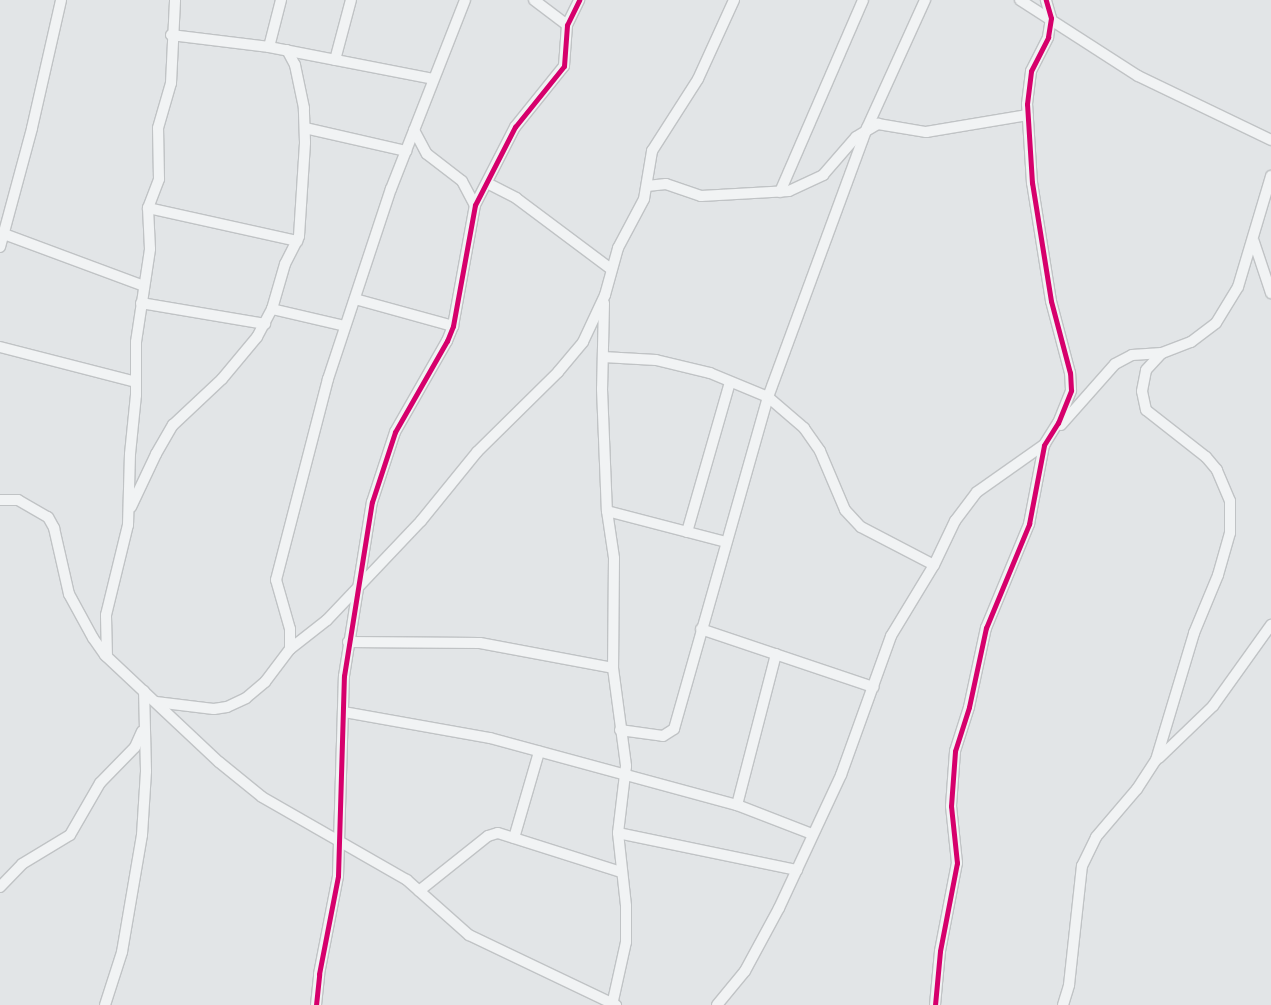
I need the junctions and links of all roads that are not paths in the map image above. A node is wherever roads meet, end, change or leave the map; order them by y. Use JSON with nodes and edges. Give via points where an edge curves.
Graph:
{"nodes":[{"id":1,"x":61,"y":0,"type":"edge"},
{"id":2,"x":175,"y":0,"type":"edge"},
{"id":3,"x":281,"y":0,"type":"edge"},
{"id":4,"x":351,"y":0,"type":"edge"},
{"id":5,"x":464,"y":0,"type":"edge"},
{"id":6,"x":534,"y":0,"type":"edge"},
{"id":7,"x":579,"y":0,"type":"edge"},
{"id":8,"x":734,"y":0,"type":"edge"},
{"id":9,"x":863,"y":0,"type":"edge"},
{"id":10,"x":924,"y":0,"type":"edge"},
{"id":11,"x":1020,"y":0,"type":"edge"},
{"id":12,"x":1046,"y":0,"type":"edge"},
{"id":13,"x":1051,"y":18,"type":"junction"},
{"id":14,"x":567,"y":25,"type":"junction"},
{"id":15,"x":171,"y":35,"type":"junction"},
{"id":16,"x":269,"y":47,"type":"junction"},
{"id":17,"x":287,"y":50,"type":"junction"},
{"id":18,"x":335,"y":60,"type":"junction"},
{"id":19,"x":433,"y":79,"type":"junction"},
{"id":20,"x":1028,"y":115,"type":"junction"},
{"id":21,"x":305,"y":128,"type":"junction"},
{"id":22,"x":867,"y":128,"type":"junction"},
{"id":23,"x":414,"y":130,"type":"junction"},
{"id":24,"x":1271,"y":140,"type":"edge"},
{"id":25,"x":406,"y":151,"type":"junction"},
{"id":26,"x":1271,"y":176,"type":"edge"},
{"id":27,"x":487,"y":183,"type":"junction"},
{"id":28,"x":647,"y":186,"type":"junction"},
{"id":29,"x":780,"y":192,"type":"junction"},
{"id":30,"x":475,"y":206,"type":"junction"},
{"id":31,"x":148,"y":208,"type":"junction"},
{"id":32,"x":4,"y":234,"type":"junction"},
{"id":33,"x":297,"y":241,"type":"junction"},
{"id":34,"x":1254,"y":242,"type":"junction"},
{"id":35,"x":0,"y":247,"type":"edge"},
{"id":36,"x":611,"y":269,"type":"junction"},
{"id":37,"x":144,"y":286,"type":"junction"},
{"id":38,"x":1271,"y":293,"type":"edge"},
{"id":39,"x":604,"y":295,"type":"junction"},
{"id":40,"x":355,"y":299,"type":"junction"},
{"id":41,"x":141,"y":302,"type":"junction"},
{"id":42,"x":272,"y":308,"type":"junction"},
{"id":43,"x":265,"y":324,"type":"junction"},
{"id":44,"x":345,"y":326,"type":"junction"},
{"id":45,"x":453,"y":326,"type":"junction"},
{"id":46,"x":0,"y":348,"type":"edge"},
{"id":47,"x":1162,"y":353,"type":"junction"},
{"id":48,"x":602,"y":357,"type":"junction"},
{"id":49,"x":136,"y":382,"type":"junction"},
{"id":50,"x":730,"y":382,"type":"junction"},
{"id":51,"x":768,"y":398,"type":"junction"},
{"id":52,"x":1044,"y":445,"type":"junction"},
{"id":53,"x":0,"y":500,"type":"edge"},
{"id":54,"x":607,"y":511,"type":"junction"},
{"id":55,"x":129,"y":512,"type":"junction"},
{"id":56,"x":687,"y":532,"type":"junction"},
{"id":57,"x":726,"y":542,"type":"junction"},
{"id":58,"x":934,"y":565,"type":"junction"},
{"id":59,"x":357,"y":586,"type":"junction"},
{"id":60,"x":1271,"y":625,"type":"edge"},
{"id":61,"x":701,"y":629,"type":"junction"},
{"id":62,"x":348,"y":642,"type":"junction"},
{"id":63,"x":290,"y":649,"type":"junction"},
{"id":64,"x":776,"y":654,"type":"junction"},
{"id":65,"x":107,"y":657,"type":"junction"},
{"id":66,"x":613,"y":668,"type":"junction"},
{"id":67,"x":872,"y":687,"type":"junction"},
{"id":68,"x":144,"y":691,"type":"junction"},
{"id":69,"x":156,"y":702,"type":"junction"},
{"id":70,"x":344,"y":712,"type":"junction"},
{"id":71,"x":145,"y":720,"type":"junction"},
{"id":72,"x":620,"y":730,"type":"junction"},
{"id":73,"x":539,"y":752,"type":"junction"},
{"id":74,"x":1156,"y":760,"type":"junction"},
{"id":75,"x":625,"y":775,"type":"junction"},
{"id":76,"x":737,"y":805,"type":"junction"},
{"id":77,"x":618,"y":833,"type":"junction"},
{"id":78,"x":812,"y":834,"type":"junction"},
{"id":79,"x":514,"y":838,"type":"junction"},
{"id":80,"x":340,"y":841,"type":"junction"},
{"id":81,"x":797,"y":870,"type":"junction"},
{"id":82,"x":621,"y":872,"type":"junction"},
{"id":83,"x":0,"y":887,"type":"edge"},
{"id":84,"x":419,"y":891,"type":"junction"},
{"id":85,"x":614,"y":1004,"type":"edge"},
{"id":86,"x":105,"y":1005,"type":"edge"},
{"id":87,"x":316,"y":1005,"type":"edge"},
{"id":88,"x":717,"y":1005,"type":"edge"},
{"id":89,"x":935,"y":1005,"type":"edge"},
{"id":90,"x":1063,"y":1005,"type":"edge"}],
"edges":[{"from":1,"to":32,"type":"street"},
{"from":2,"to":15,"type":"street"},
{"from":3,"to":16,"type":"street"},
{"from":4,"to":18,"type":"street"},
{"from":5,"to":19,"type":"street"},
{"from":6,"to":14,"type":"street"},
{"from":7,"to":14,"type":"street"},
{"from":8,"to":28,"type":"street","via":[[698,79],[652,151]]},
{"from":9,"to":29,"type":"street"},
{"from":10,"to":22,"type":"street"},
{"from":11,"to":13,"type":"street"},
{"from":12,"to":13,"type":"street"},
{"from":13,"to":20,"type":"street","via":[[1048,37],[1027,88]]},
{"from":13,"to":24,"type":"street","via":[[1138,76]]},
{"from":14,"to":27,"type":"street","via":[[564,66],[515,127]]},
{"from":15,"to":16,"type":"street"},
{"from":15,"to":31,"type":"street","via":[[171,82],[158,128],[159,179]]},
{"from":16,"to":17,"type":"street"},
{"from":17,"to":18,"type":"street"},
{"from":17,"to":21,"type":"street","via":[[298,79]]},
{"from":18,"to":19,"type":"street"},
{"from":19,"to":23,"type":"street"},
{"from":20,"to":22,"type":"street","via":[[926,132],[891,124]]},
{"from":20,"to":52,"type":"street","via":[[1032,183],[1051,301],[1070,373],[1070,390],[1064,409]]},
{"from":21,"to":25,"type":"street"},
{"from":21,"to":33,"type":"street"},
{"from":22,"to":29,"type":"street","via":[[823,175]]},
{"from":22,"to":51,"type":"street"},
{"from":23,"to":25,"type":"street"},
{"from":23,"to":30,"type":"street","via":[[427,154],[462,181]]},
{"from":25,"to":40,"type":"street"},
{"from":26,"to":34,"type":"street"},
{"from":27,"to":30,"type":"street"},
{"from":27,"to":36,"type":"street","via":[[516,198]]},
{"from":28,"to":29,"type":"street","via":[[666,184],[702,196]]},
{"from":28,"to":36,"type":"street","via":[[641,207],[618,248]]},
{"from":30,"to":45,"type":"street"},
{"from":31,"to":33,"type":"street"},
{"from":31,"to":37,"type":"street","via":[[150,249]]},
{"from":32,"to":35,"type":"street"},
{"from":32,"to":37,"type":"street"},
{"from":33,"to":42,"type":"street"},
{"from":34,"to":38,"type":"street"},
{"from":34,"to":47,"type":"street","via":[[1238,287],[1216,323],[1192,342]]},
{"from":36,"to":39,"type":"street"},
{"from":37,"to":41,"type":"street"},
{"from":39,"to":48,"type":"street"},
{"from":39,"to":59,"type":"street","via":[[589,333],[558,372],[477,452],[421,521]]},
{"from":40,"to":44,"type":"street"},
{"from":40,"to":45,"type":"street"},
{"from":41,"to":43,"type":"street"},
{"from":41,"to":49,"type":"street"},
{"from":42,"to":43,"type":"street"},
{"from":42,"to":44,"type":"street"},
{"from":43,"to":55,"type":"street","via":[[246,352],[173,425]]},
{"from":44,"to":63,"type":"street","via":[[278,568],[278,592],[290,629]]},
{"from":45,"to":59,"type":"street","via":[[396,432],[383,465],[372,502]]},
{"from":46,"to":49,"type":"street"},
{"from":47,"to":52,"type":"street","via":[[1132,355],[1115,364]]},
{"from":47,"to":74,"type":"street","via":[[1146,370],[1142,391],[1146,410],[1206,457],[1217,470],[1230,501],[1231,517],[1227,550],[1194,633]]},
{"from":48,"to":50,"type":"street","via":[[656,360]]},
{"from":48,"to":54,"type":"street"},
{"from":49,"to":55,"type":"street","via":[[129,460]]},
{"from":50,"to":51,"type":"street"},
{"from":50,"to":56,"type":"street"},
{"from":51,"to":57,"type":"street"},
{"from":51,"to":58,"type":"street","via":[[804,428],[820,451],[845,510],[861,527]]},
{"from":52,"to":58,"type":"street","via":[[977,492],[965,506]]},
{"from":52,"to":89,"type":"street","via":[[1029,524],[986,628],[969,707],[955,751],[951,806],[957,863],[940,951]]},
{"from":53,"to":65,"type":"street","via":[[18,500],[48,517],[54,528],[76,610]]},
{"from":54,"to":56,"type":"street"},
{"from":54,"to":66,"type":"street","via":[[614,558]]},
{"from":55,"to":65,"type":"street","via":[[127,535],[106,615]]},
{"from":56,"to":57,"type":"street"},
{"from":57,"to":61,"type":"street"},
{"from":58,"to":67,"type":"street","via":[[891,636]]},
{"from":59,"to":62,"type":"street"},
{"from":59,"to":63,"type":"street","via":[[316,632]]},
{"from":60,"to":74,"type":"street","via":[[1213,706]]},
{"from":61,"to":64,"type":"street"},
{"from":61,"to":72,"type":"street","via":[[674,729],[663,736]]},
{"from":62,"to":66,"type":"street","via":[[480,643]]},
{"from":62,"to":70,"type":"street"},
{"from":63,"to":69,"type":"street","via":[[265,682],[246,698],[227,707],[214,709]]},
{"from":64,"to":67,"type":"street"},
{"from":64,"to":76,"type":"street"},
{"from":65,"to":68,"type":"street"},
{"from":66,"to":72,"type":"street"},
{"from":67,"to":78,"type":"street","via":[[841,775]]},
{"from":68,"to":69,"type":"street"},
{"from":68,"to":71,"type":"street"},
{"from":69,"to":80,"type":"street","via":[[219,762],[262,797]]},
{"from":70,"to":73,"type":"street","via":[[490,738]]},
{"from":70,"to":80,"type":"street"},
{"from":71,"to":83,"type":"street","via":[[139,741],[100,783],[70,836],[22,864]]},
{"from":71,"to":86,"type":"street","via":[[142,835],[122,952]]},
{"from":72,"to":75,"type":"street"},
{"from":73,"to":75,"type":"street"},
{"from":73,"to":79,"type":"street"},
{"from":74,"to":90,"type":"street","via":[[1137,789],[1096,837],[1082,866],[1069,985]]},
{"from":75,"to":76,"type":"street"},
{"from":75,"to":77,"type":"street"},
{"from":76,"to":78,"type":"street"},
{"from":77,"to":81,"type":"street"},
{"from":77,"to":82,"type":"street"},
{"from":78,"to":81,"type":"street"},
{"from":79,"to":82,"type":"street"},
{"from":79,"to":84,"type":"street","via":[[498,834],[488,836]]},
{"from":80,"to":84,"type":"street","via":[[378,861]]},
{"from":80,"to":87,"type":"street","via":[[338,876]]},
{"from":81,"to":88,"type":"street","via":[[745,971]]},
{"from":82,"to":85,"type":"street","via":[[626,942]]},
{"from":84,"to":85,"type":"street","via":[[469,935]]}]}
